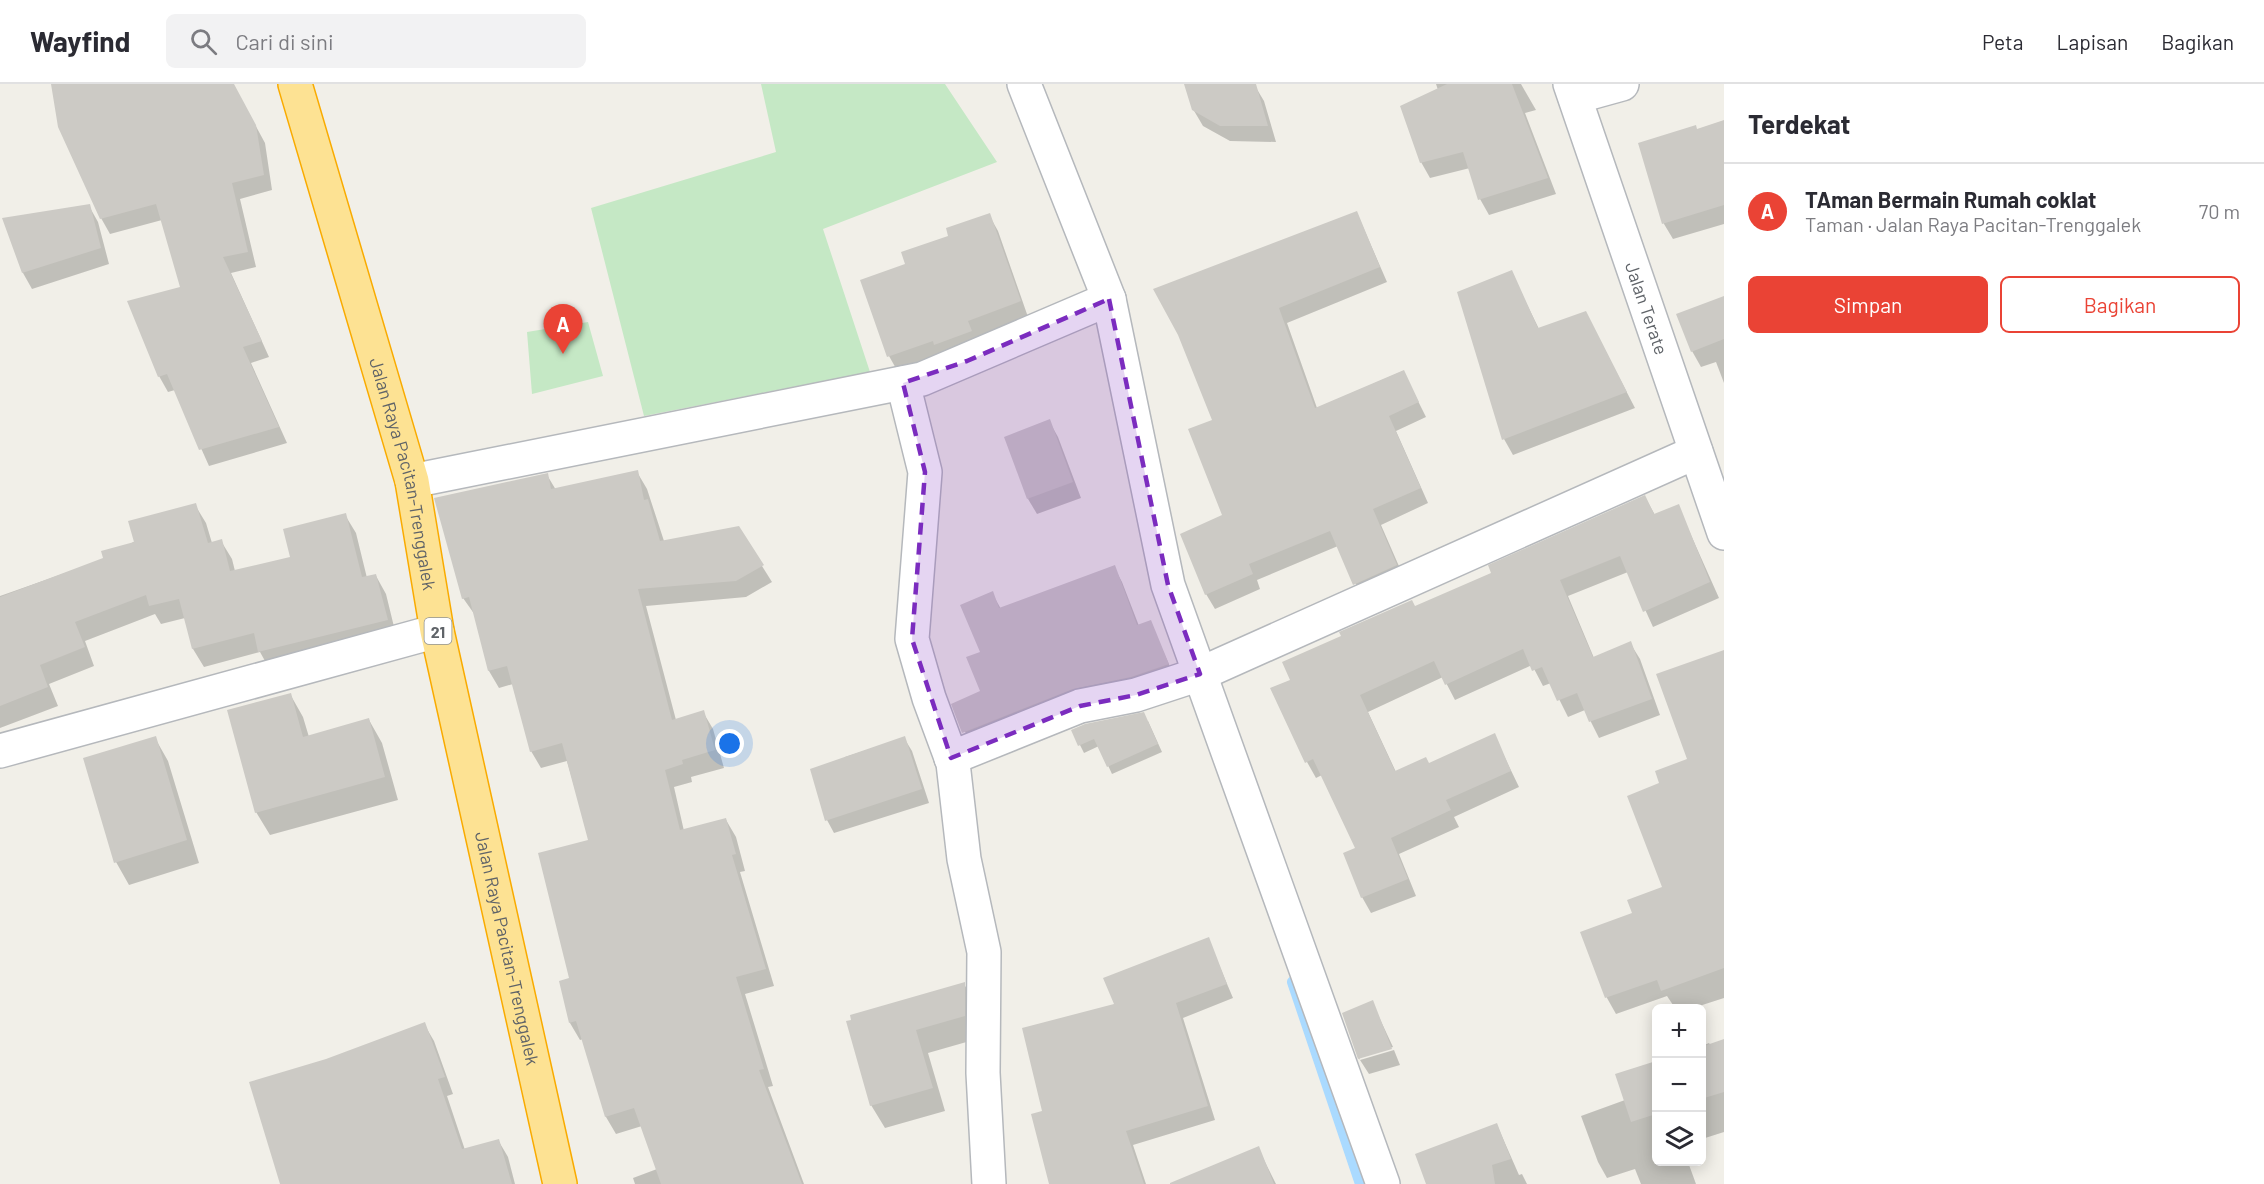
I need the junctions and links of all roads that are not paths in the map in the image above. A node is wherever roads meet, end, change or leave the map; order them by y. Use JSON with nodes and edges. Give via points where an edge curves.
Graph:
{"nodes":[{"id":1,"x":295,"y":84,"type":"edge"},
{"id":2,"x":1024,"y":84,"type":"edge"},
{"id":3,"x":1622,"y":84,"type":"edge"},
{"id":4,"x":1573,"y":91,"type":"edge"},
{"id":5,"x":1109,"y":299,"type":"junction"},
{"id":6,"x":903,"y":383,"type":"junction"},
{"id":7,"x":1696,"y":452,"type":"junction"},
{"id":8,"x":412,"y":481,"type":"junction"},
{"id":9,"x":1724,"y":533,"type":"edge"},
{"id":10,"x":438,"y":631,"type":"junction"},
{"id":11,"x":1191,"y":677,"type":"junction"},
{"id":12,"x":0,"y":751,"type":"edge"},
{"id":13,"x":951,"y":758,"type":"junction"},
{"id":14,"x":560,"y":1184,"type":"edge"},
{"id":15,"x":989,"y":1184,"type":"edge"},
{"id":16,"x":1383,"y":1184,"type":"edge"}],
"edges":[{"from":1,"to":8,"type":"highway","name":"Jalan Raya Pacitan-Trenggalek","number":"21"},
{"from":2,"to":5,"type":"street"},
{"from":3,"to":4,"type":"street"},
{"from":4,"to":7,"type":"street","name":"Jalan Terate"},
{"from":5,"to":6,"type":"street","via":[[967,361]]},
{"from":5,"to":11,"type":"street"},
{"from":6,"to":8,"type":"street"},
{"from":6,"to":13,"type":"street","via":[[925,472],[912,639]]},
{"from":7,"to":9,"type":"street","name":"Jalan Terate"},
{"from":7,"to":11,"type":"street"},
{"from":8,"to":10,"type":"highway","name":"Jalan Raya Pacitan-Trenggalek","number":"21"},
{"from":10,"to":12,"type":"street"},
{"from":10,"to":14,"type":"highway","name":"Jalan Raya Pacitan-Trenggalek","number":"21"},
{"from":11,"to":13,"type":"street","via":[[1110,702],[1080,706]]},
{"from":11,"to":16,"type":"street"},
{"from":13,"to":15,"type":"street","via":[[964,859],[984,952],[983,1073]]}]}
